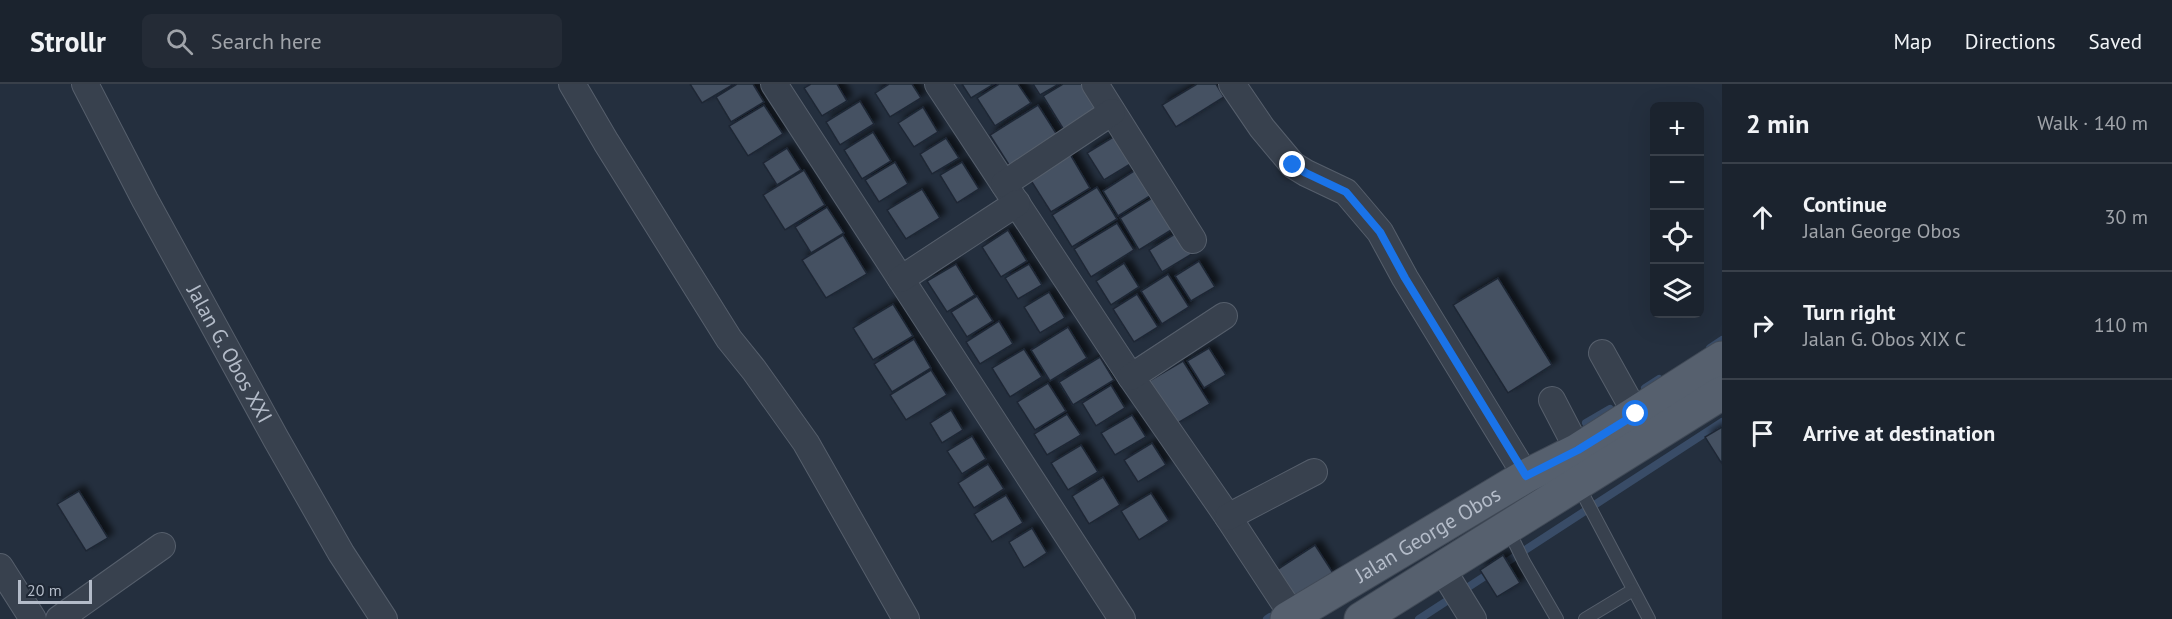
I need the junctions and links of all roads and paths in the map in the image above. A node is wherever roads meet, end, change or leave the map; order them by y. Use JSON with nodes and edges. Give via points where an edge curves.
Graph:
{"nodes":[{"id":1,"x":86,"y":84,"type":"edge"},
{"id":2,"x":572,"y":84,"type":"edge"},
{"id":3,"x":774,"y":84,"type":"edge"},
{"id":4,"x":938,"y":84,"type":"edge"},
{"id":5,"x":1095,"y":84,"type":"edge"},
{"id":6,"x":1232,"y":84,"type":"edge"},
{"id":7,"x":1112,"y":112,"type":"junction"},
{"id":8,"x":1011,"y":194,"type":"junction"},
{"id":9,"x":1193,"y":240,"type":"dead end"},
{"id":10,"x":901,"y":279,"type":"junction"},
{"id":11,"x":1224,"y":316,"type":"dead end"},
{"id":12,"x":1602,"y":353,"type":"dead end"},
{"id":13,"x":1722,"y":358,"type":"edge"},
{"id":14,"x":1131,"y":378,"type":"junction"},
{"id":15,"x":1722,"y":393,"type":"edge"},
{"id":16,"x":1552,"y":400,"type":"dead end"},
{"id":17,"x":1636,"y":414,"type":"junction"},
{"id":18,"x":1578,"y":450,"type":"junction"},
{"id":19,"x":1314,"y":472,"type":"dead end"},
{"id":20,"x":1526,"y":476,"type":"junction"},
{"id":21,"x":1578,"y":484,"type":"junction"},
{"id":22,"x":1228,"y":517,"type":"junction"},
{"id":23,"x":1508,"y":528,"type":"junction"},
{"id":24,"x":162,"y":546,"type":"dead end"},
{"id":25,"x":0,"y":567,"type":"edge"},
{"id":26,"x":1442,"y":569,"type":"junction"},
{"id":27,"x":1633,"y":590,"type":"junction"},
{"id":28,"x":1290,"y":617,"type":"edge"},
{"id":29,"x":33,"y":619,"type":"edge"},
{"id":30,"x":59,"y":619,"type":"edge"},
{"id":31,"x":384,"y":619,"type":"edge"},
{"id":32,"x":906,"y":619,"type":"edge"},
{"id":33,"x":1122,"y":619,"type":"edge"},
{"id":34,"x":1361,"y":619,"type":"edge"},
{"id":35,"x":1473,"y":619,"type":"edge"},
{"id":36,"x":1557,"y":619,"type":"edge"},
{"id":37,"x":1585,"y":619,"type":"edge"},
{"id":38,"x":1649,"y":619,"type":"edge"}],
"edges":[{"from":1,"to":31,"type":"street","name":"Jalan G. Obos XXI","via":[[276,439]]},
{"from":2,"to":32,"type":"street","via":[[729,339],[806,443]]},
{"from":3,"to":10,"type":"street"},
{"from":4,"to":8,"type":"street"},
{"from":5,"to":7,"type":"street"},
{"from":6,"to":20,"type":"street","via":[[1293,165],[1346,192],[1380,232]]},
{"from":7,"to":8,"type":"street"},
{"from":7,"to":9,"type":"street"},
{"from":8,"to":10,"type":"street"},
{"from":8,"to":14,"type":"street"},
{"from":10,"to":33,"type":"street"},
{"from":11,"to":14,"type":"street"},
{"from":12,"to":17,"type":"street"},
{"from":13,"to":17,"type":"main road","name":"Jalan George Obos"},
{"from":14,"to":22,"type":"street"},
{"from":15,"to":21,"type":"main road","name":"Jalan George Obos"},
{"from":16,"to":18,"type":"street"},
{"from":17,"to":18,"type":"main road","name":"Jalan George Obos"},
{"from":18,"to":20,"type":"main road","name":"Jalan George Obos"},
{"from":19,"to":22,"type":"street"},
{"from":20,"to":28,"type":"main road","name":"Jalan George Obos"},
{"from":21,"to":23,"type":"main road","name":"Jalan George Obos"},
{"from":21,"to":27,"type":"lane"},
{"from":22,"to":28,"type":"street"},
{"from":23,"to":26,"type":"main road","name":"Jalan George Obos"},
{"from":23,"to":36,"type":"lane"},
{"from":24,"to":30,"type":"street"},
{"from":25,"to":29,"type":"street"},
{"from":26,"to":34,"type":"main road","name":"Jalan George Obos"},
{"from":26,"to":35,"type":"street"},
{"from":27,"to":37,"type":"lane"},
{"from":27,"to":38,"type":"lane"}]}
